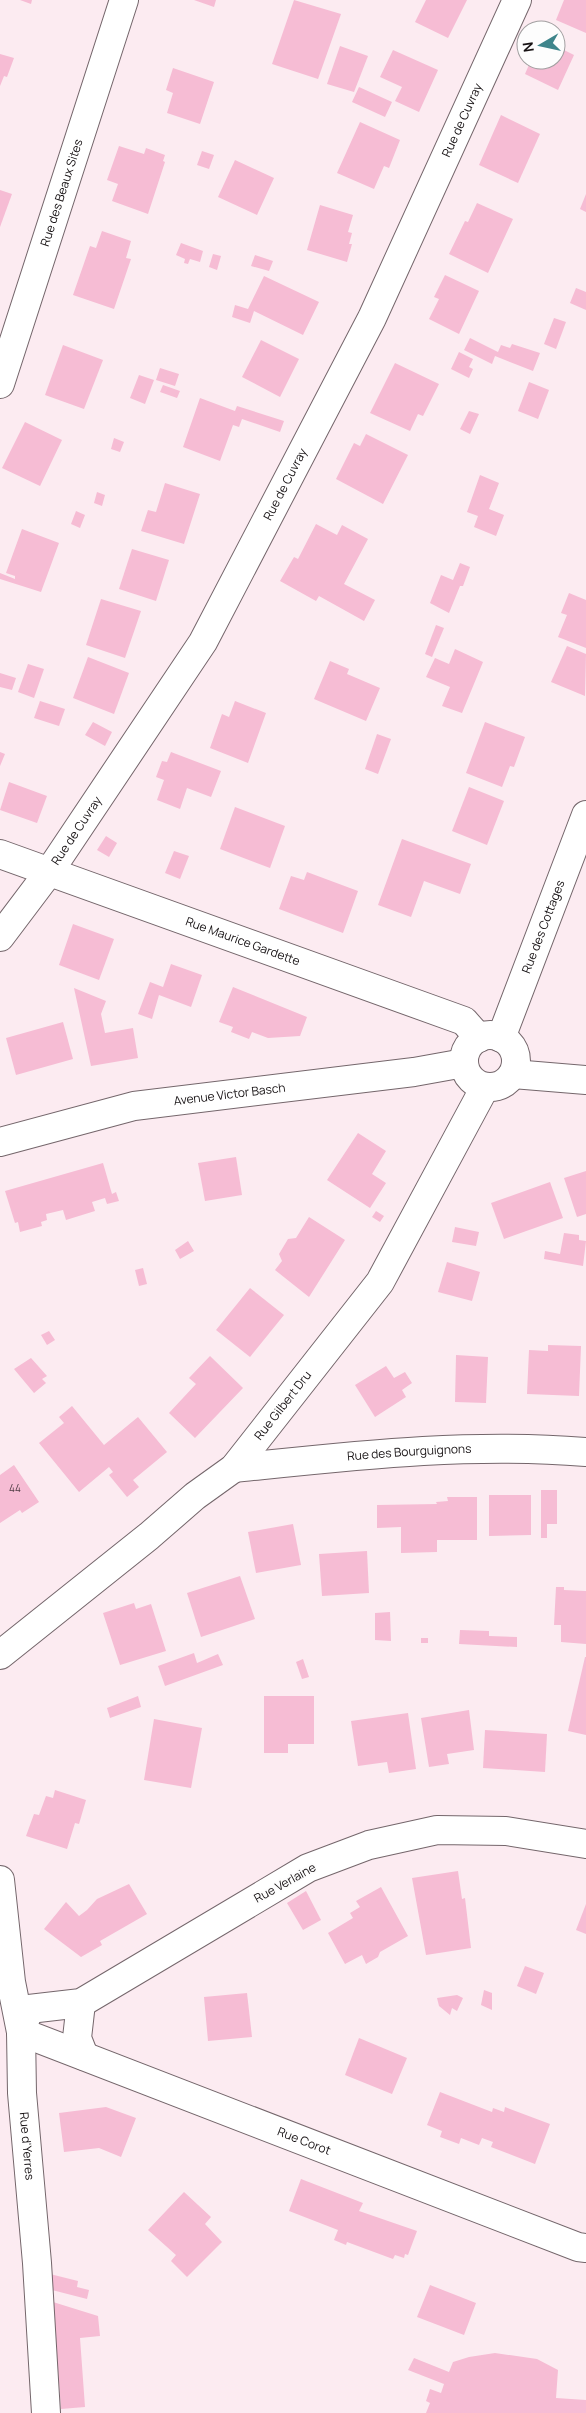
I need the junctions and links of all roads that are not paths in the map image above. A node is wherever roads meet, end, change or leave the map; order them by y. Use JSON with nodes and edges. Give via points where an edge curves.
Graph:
{"nodes":[{"id":1,"x":124,"y":0,"type":"edge"},
{"id":2,"x":517,"y":0,"type":"edge"},
{"id":3,"x":1,"y":378,"type":"edge"},
{"id":4,"x":586,"y":815,"type":"edge"},
{"id":5,"x":0,"y":854,"type":"edge"},
{"id":6,"x":49,"y":872,"type":"junction"},
{"id":7,"x":0,"y":937,"type":"edge"},
{"id":8,"x":490,"y":1038,"type":"junction"},
{"id":9,"x":464,"y":1063,"type":"junction"},
{"id":10,"x":513,"y":1074,"type":"junction"},
{"id":11,"x":586,"y":1080,"type":"edge"},
{"id":12,"x":485,"y":1087,"type":"junction"},
{"id":13,"x":0,"y":1142,"type":"edge"},
{"id":14,"x":586,"y":1452,"type":"edge"},
{"id":15,"x":234,"y":1468,"type":"junction"},
{"id":16,"x":0,"y":1655,"type":"edge"},
{"id":17,"x":586,"y":1844,"type":"edge"},
{"id":18,"x":0,"y":1880,"type":"edge"},
{"id":19,"x":81,"y":2003,"type":"junction"},
{"id":20,"x":21,"y":2032,"type":"junction"},
{"id":21,"x":84,"y":2056,"type":"junction"},
{"id":22,"x":586,"y":2248,"type":"edge"},
{"id":23,"x":46,"y":2413,"type":"edge"}],
"edges":[{"from":1,"to":3,"type":"street","name":"Rue des Beaux Sites"},
{"from":2,"to":6,"type":"street","name":"Rue de Cuvray","via":[[372,318],[203,642]]},
{"from":4,"to":8,"type":"street","name":"Rue des Cottages"},
{"from":5,"to":6,"type":"street","name":"Rue Maurice Gardette"},
{"from":6,"to":7,"type":"street","name":"Rue de Cuvray"},
{"from":6,"to":8,"type":"street","name":"Rue Maurice Gardette","via":[[464,1021]]},
{"from":8,"to":9,"type":"street","via":[[467,1048]]},
{"from":8,"to":10,"type":"street","via":[[513,1049],[516,1066]]},
{"from":9,"to":12,"type":"street","via":[[470,1079]]},
{"from":9,"to":13,"type":"street","name":"Avenue Victor Basch","via":[[134,1106]]},
{"from":10,"to":11,"type":"street"},
{"from":10,"to":12,"type":"street","via":[[501,1085]]},
{"from":12,"to":15,"type":"street","name":"Rue Gilbert Dru","via":[[380,1282]]},
{"from":14,"to":15,"type":"street","name":"Rue des Bourguignons","via":[[529,1447],[415,1450]]},
{"from":15,"to":16,"type":"street","name":"Rue Gilbert Dru"},
{"from":17,"to":19,"type":"street","name":"Rue Verlaine","via":[[506,1831],[437,1830],[369,1845],[308,1868]]},
{"from":18,"to":20,"type":"street","name":"Rue d'Yerres","via":[[11,1982]]},
{"from":19,"to":20,"type":"street","name":"Rue Verlaine","via":[[29,2009]]},
{"from":19,"to":21,"type":"street","via":[[77,2038]]},
{"from":20,"to":21,"type":"street","name":"Rue Corot"},
{"from":20,"to":23,"type":"street","name":"Rue d'Yerres","via":[[22,2093]]},
{"from":21,"to":22,"type":"street","name":"Rue Corot"}]}
